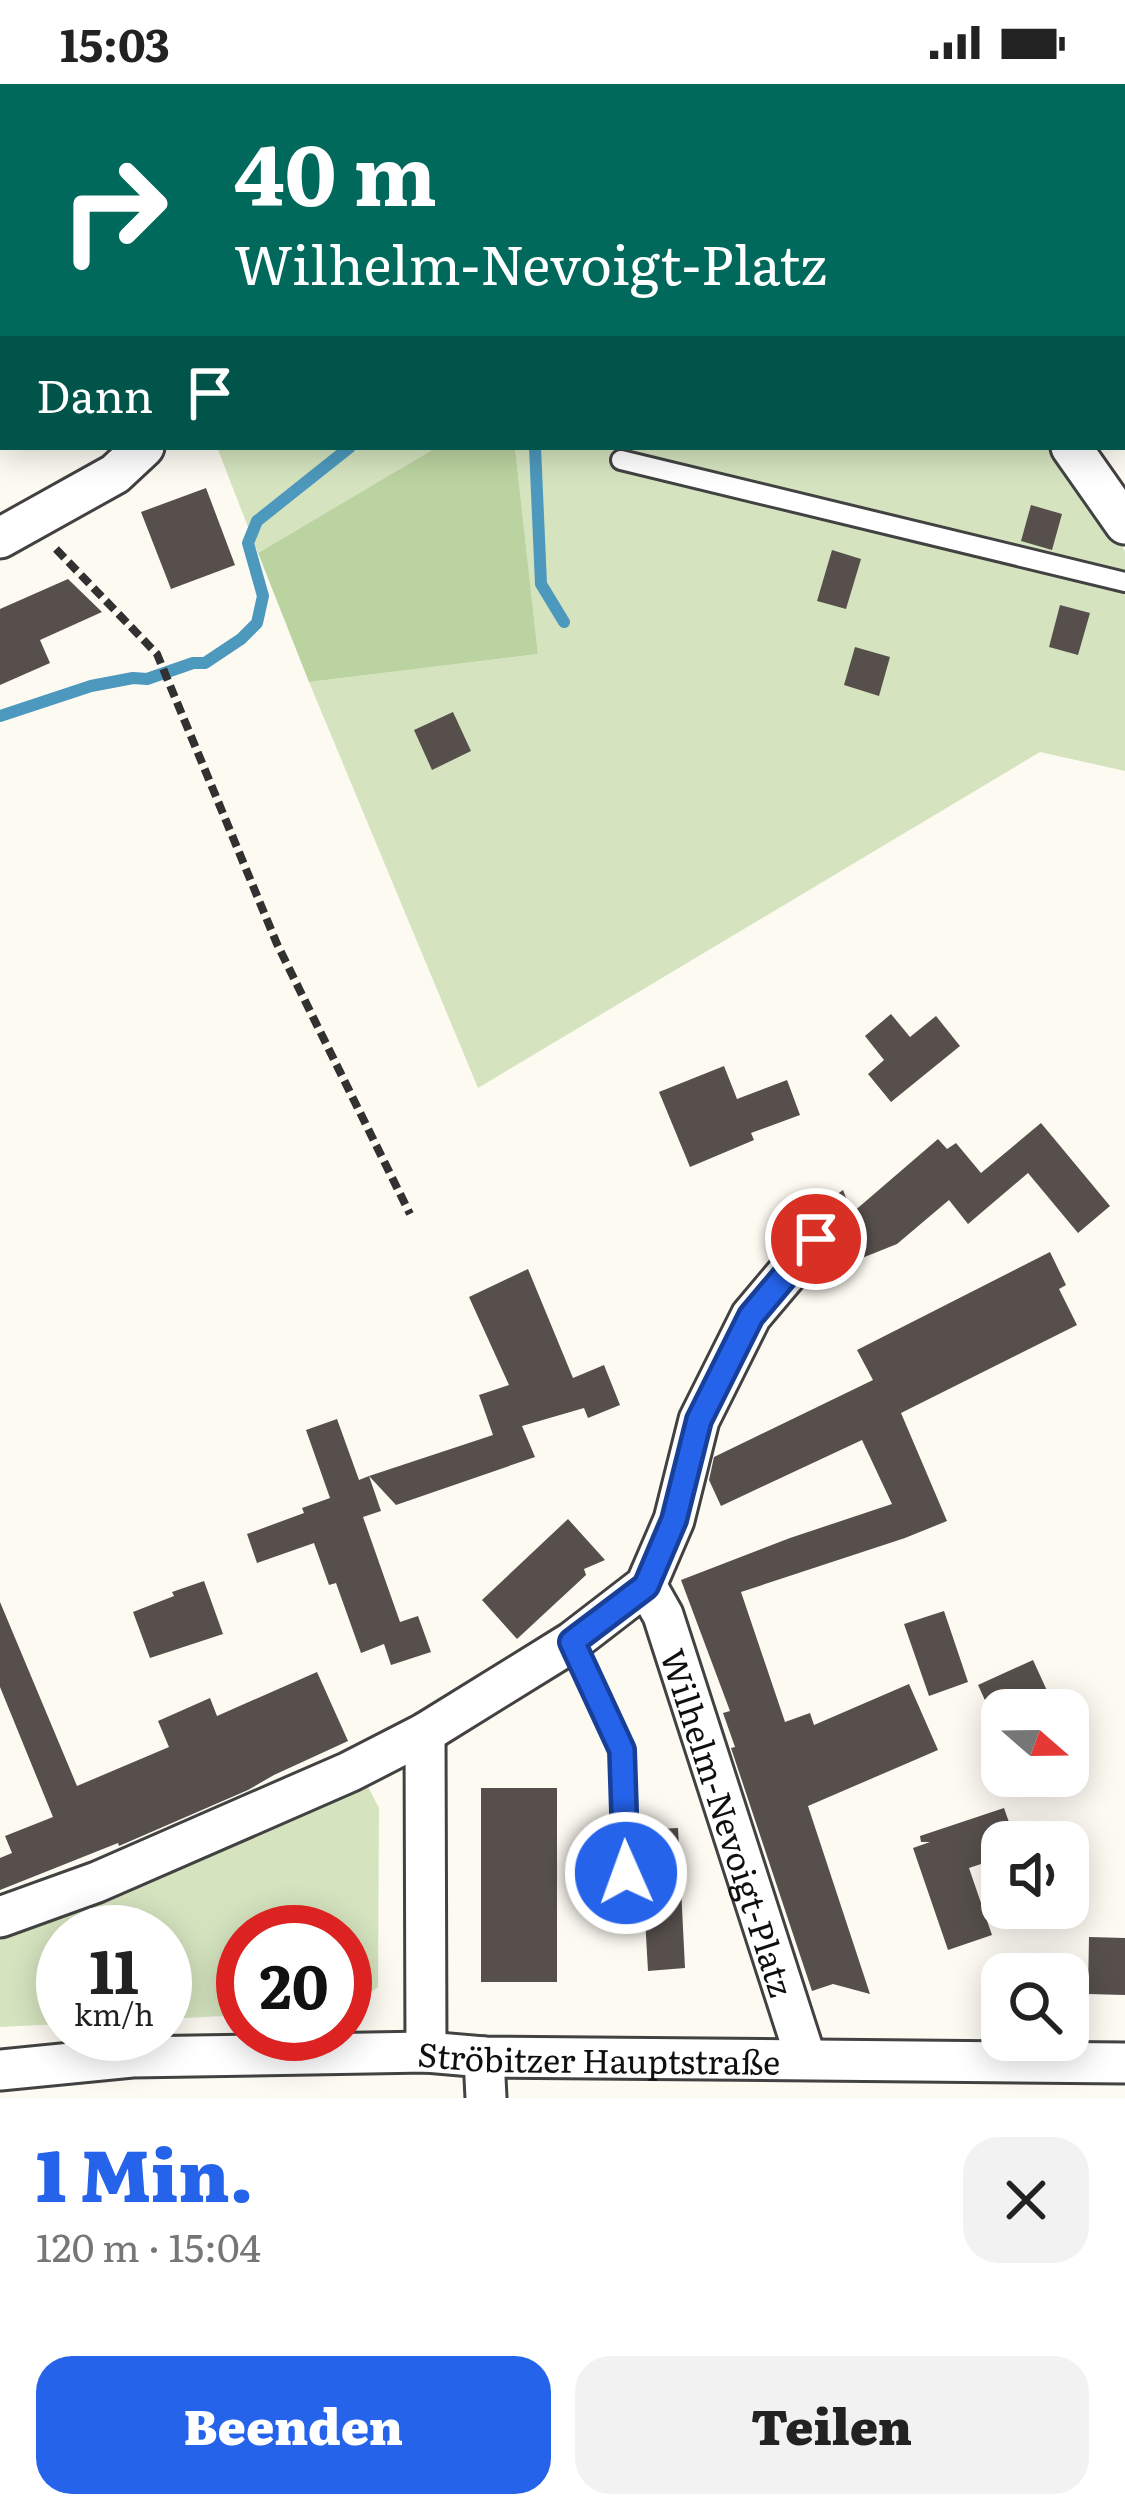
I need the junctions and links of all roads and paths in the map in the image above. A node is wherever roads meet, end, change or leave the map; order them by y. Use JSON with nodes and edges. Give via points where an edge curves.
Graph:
{"nodes":[{"id":1,"x":141,"y":450,"type":"edge"},
{"id":2,"x":1074,"y":450,"type":"edge"},
{"id":3,"x":621,"y":460,"type":"dead end"},
{"id":4,"x":1113,"y":491,"type":"edge"},
{"id":5,"x":1125,"y":524,"type":"edge"},
{"id":6,"x":16,"y":530,"type":"edge"},
{"id":7,"x":1125,"y":582,"type":"edge"},
{"id":8,"x":410,"y":1214,"type":"dead end"},
{"id":9,"x":816,"y":1239,"type":"dead end"},
{"id":10,"x":646,"y":1586,"type":"junction"},
{"id":11,"x":572,"y":1642,"type":"junction"},
{"id":12,"x":425,"y":1733,"type":"junction"},
{"id":13,"x":628,"y":1914,"type":"dead end"},
{"id":14,"x":0,"y":1917,"type":"edge"},
{"id":15,"x":426,"y":2052,"type":"junction"},
{"id":16,"x":484,"y":2057,"type":"junction"},
{"id":17,"x":806,"y":2059,"type":"junction"},
{"id":18,"x":1125,"y":2063,"type":"edge"},
{"id":19,"x":0,"y":2070,"type":"edge"},
{"id":20,"x":486,"y":2098,"type":"edge"}],
"edges":[{"from":1,"to":6,"type":"street","via":[[115,474]]},
{"from":2,"to":4,"type":"street"},
{"from":3,"to":7,"type":"lane"},
{"from":4,"to":5,"type":"street"},
{"from":6,"to":8,"type":"path","via":[[157,654],[278,944]]},
{"from":9,"to":10,"type":"street","via":[[751,1316],[699,1420],[674,1520]]},
{"from":10,"to":11,"type":"street"},
{"from":10,"to":17,"type":"street","name":"Wilhelm-Nevoigt-Platz","via":[[664,1616]]},
{"from":11,"to":12,"type":"street"},
{"from":11,"to":13,"type":"lane","via":[[622,1750]]},
{"from":12,"to":14,"type":"street","via":[[97,1882]]},
{"from":12,"to":15,"type":"street"},
{"from":15,"to":16,"type":"street","name":"Ströbitzer Hauptstraße"},
{"from":15,"to":19,"type":"street","name":"Ströbitzer Hauptstraße","via":[[132,2057]]},
{"from":16,"to":17,"type":"street","name":"Ströbitzer Hauptstraße"},
{"from":16,"to":20,"type":"street"},
{"from":17,"to":18,"type":"street","name":"Ströbitzer Hauptstraße"}]}
